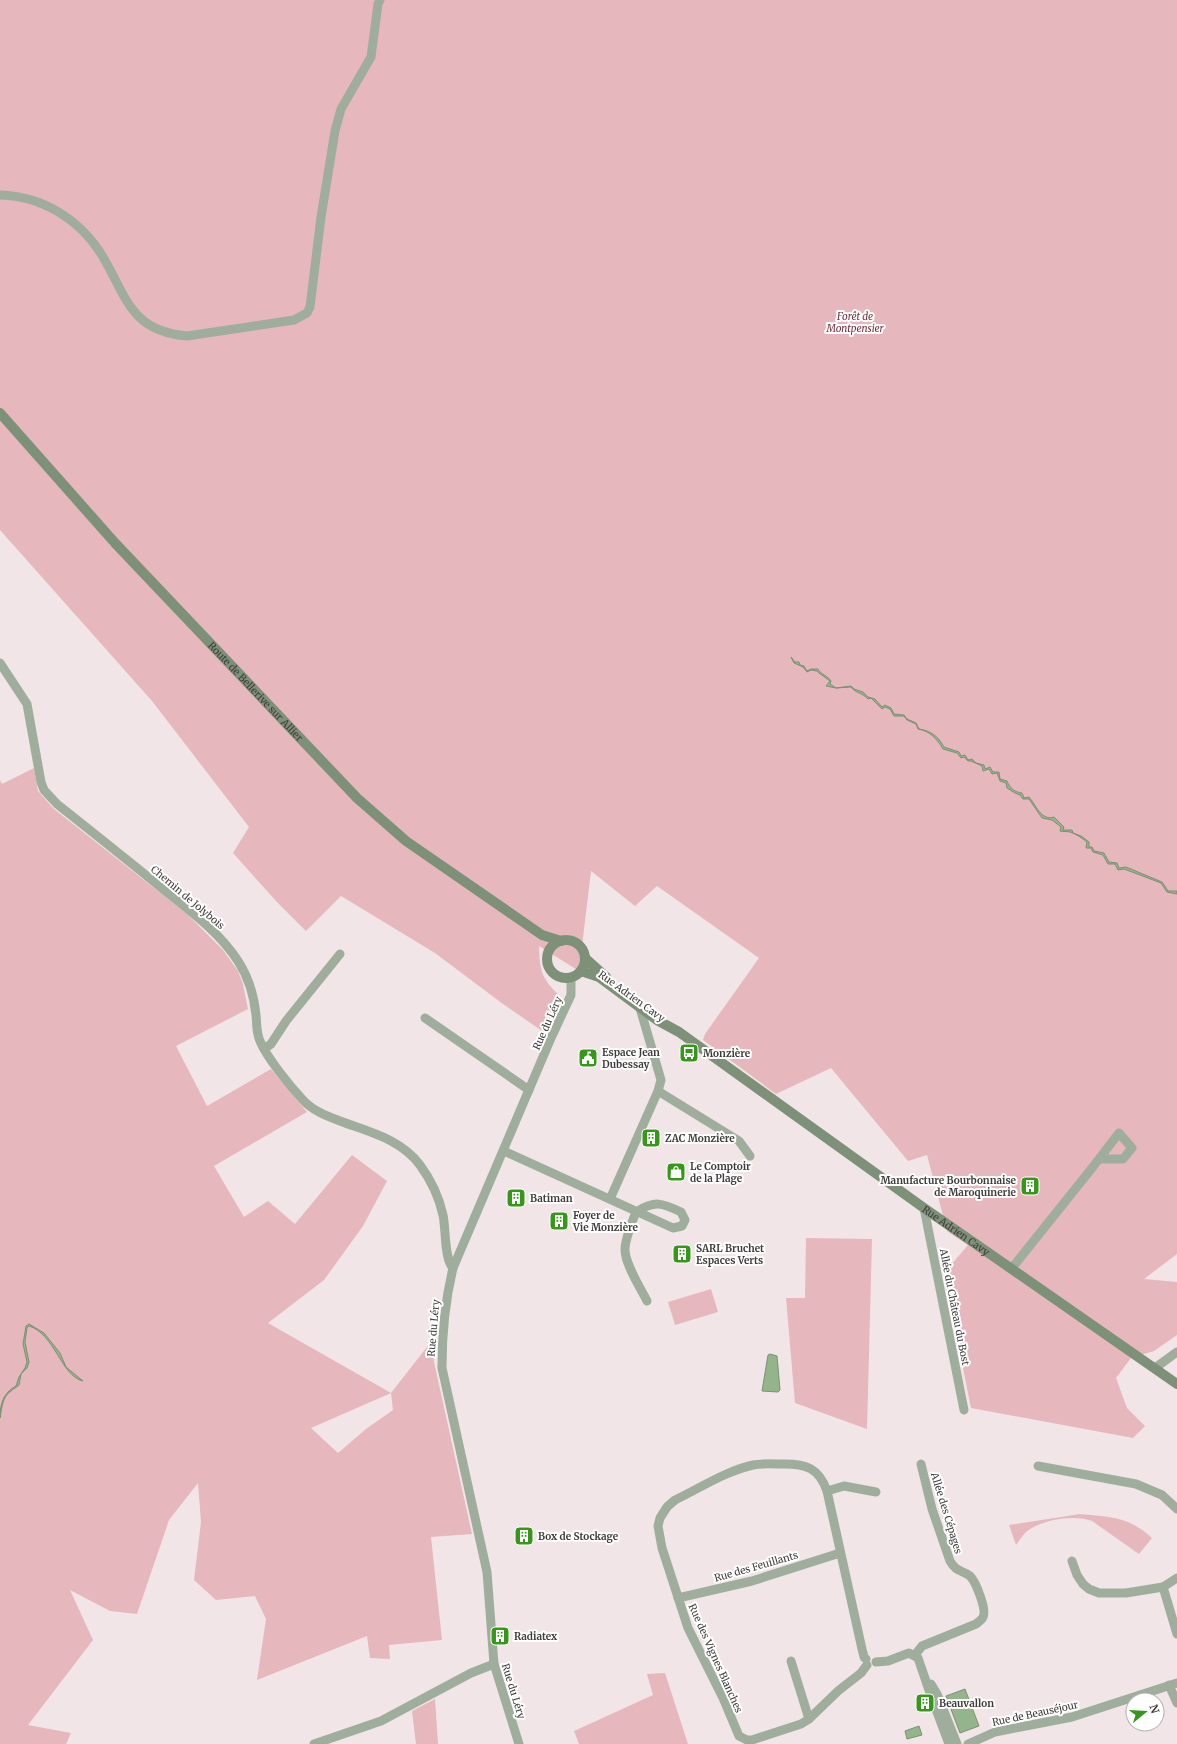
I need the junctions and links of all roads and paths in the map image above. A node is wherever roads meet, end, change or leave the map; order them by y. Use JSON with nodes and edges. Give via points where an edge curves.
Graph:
{"nodes":[{"id":1,"x":380,"y":0,"type":"edge"},
{"id":2,"x":0,"y":195,"type":"edge"},
{"id":3,"x":0,"y":413,"type":"edge"},
{"id":4,"x":0,"y":663,"type":"edge"},
{"id":5,"x":542,"y":935,"type":"junction"},
{"id":6,"x":561,"y":940,"type":"junction"},
{"id":7,"x":549,"y":949,"type":"junction"},
{"id":8,"x":340,"y":954,"type":"dead end"},
{"id":9,"x":585,"y":958,"type":"junction"},
{"id":10,"x":581,"y":971,"type":"junction"},
{"id":11,"x":570,"y":978,"type":"junction"},
{"id":12,"x":640,"y":1008,"type":"junction"},
{"id":13,"x":425,"y":1018,"type":"dead end"},
{"id":14,"x":657,"y":1020,"type":"junction"},
{"id":15,"x":647,"y":1030,"type":"junction"},
{"id":16,"x":679,"y":1032,"type":"junction"},
{"id":17,"x":264,"y":1049,"type":"junction"},
{"id":18,"x":530,"y":1090,"type":"junction"},
{"id":19,"x":658,"y":1090,"type":"junction"},
{"id":20,"x":504,"y":1152,"type":"junction"},
{"id":21,"x":750,"y":1156,"type":"dead end"},
{"id":22,"x":1099,"y":1159,"type":"dead end"},
{"id":23,"x":610,"y":1200,"type":"junction"},
{"id":24,"x":924,"y":1208,"type":"junction"},
{"id":25,"x":636,"y":1212,"type":"junction"},
{"id":26,"x":453,"y":1268,"type":"junction"},
{"id":27,"x":1012,"y":1268,"type":"junction"},
{"id":28,"x":647,"y":1302,"type":"dead end"},
{"id":29,"x":1177,"y":1352,"type":"edge"},
{"id":30,"x":1155,"y":1368,"type":"junction"},
{"id":31,"x":1177,"y":1384,"type":"edge"},
{"id":32,"x":964,"y":1410,"type":"dead end"},
{"id":33,"x":921,"y":1464,"type":"dead end"},
{"id":34,"x":1038,"y":1466,"type":"dead end"},
{"id":35,"x":827,"y":1490,"type":"junction"},
{"id":36,"x":876,"y":1492,"type":"dead end"},
{"id":37,"x":1177,"y":1509,"type":"edge"},
{"id":38,"x":840,"y":1553,"type":"junction"},
{"id":39,"x":1072,"y":1561,"type":"dead end"},
{"id":40,"x":1177,"y":1578,"type":"edge"},
{"id":41,"x":1163,"y":1587,"type":"junction"},
{"id":42,"x":678,"y":1598,"type":"junction"},
{"id":43,"x":1177,"y":1634,"type":"edge"},
{"id":44,"x":915,"y":1655,"type":"junction"},
{"id":45,"x":791,"y":1661,"type":"dead end"},
{"id":46,"x":870,"y":1662,"type":"junction"},
{"id":47,"x":494,"y":1664,"type":"junction"},
{"id":48,"x":924,"y":1672,"type":"junction"},
{"id":49,"x":1173,"y":1684,"type":"edge"},
{"id":50,"x":1177,"y":1703,"type":"edge"},
{"id":51,"x":809,"y":1719,"type":"junction"},
{"id":52,"x":314,"y":1744,"type":"edge"},
{"id":53,"x":519,"y":1744,"type":"edge"},
{"id":54,"x":949,"y":1744,"type":"edge"},
{"id":55,"x":957,"y":1744,"type":"edge"},
{"id":56,"x":968,"y":1744,"type":"edge"}],
"edges":[{"from":1,"to":2,"type":"street","via":[[371,57],[341,108],[335,131],[308,313],[294,320],[187,336],[173,335],[141,319],[129,306],[103,256],[76,224],[36,201]]},
{"from":3,"to":5,"type":"main road","name":"Route de Bellerive sur Allier","via":[[110,538],[357,798],[406,842]]},
{"from":4,"to":17,"type":"street","name":"Chemin de Jolybois","via":[[27,704],[44,790],[57,804],[196,916],[220,939],[237,960],[250,983],[257,1030]]},
{"from":5,"to":6,"type":"main road","name":"Route de Bellerive sur Allier"},
{"from":5,"to":7,"type":"main road","name":"Route de Bellerive sur Allier"},
{"from":6,"to":7,"type":"main road"},
{"from":6,"to":9,"type":"main road","via":[[573,941],[584,953]]},
{"from":7,"to":11,"type":"main road","via":[[548,968],[558,977]]},
{"from":8,"to":17,"type":"street","via":[[286,1021],[271,1044]]},
{"from":9,"to":10,"type":"main road"},
{"from":9,"to":16,"type":"main road","name":"Rue Adrien Cavy"},
{"from":10,"to":11,"type":"main road"},
{"from":10,"to":12,"type":"main road","name":"Rue Adrien Cavy","via":[[599,977]]},
{"from":11,"to":18,"type":"street","name":"Rue du Léry","via":[[571,995]]},
{"from":12,"to":14,"type":"main road","name":"Rue Adrien Cavy"},
{"from":12,"to":15,"type":"street"},
{"from":13,"to":18,"type":"street"},
{"from":14,"to":15,"type":"street"},
{"from":14,"to":16,"type":"main road","name":"Rue Adrien Cavy"},
{"from":15,"to":19,"type":"street","via":[[661,1080]]},
{"from":16,"to":24,"type":"main road","name":"Rue Adrien Cavy"},
{"from":17,"to":26,"type":"street","name":"Chemin de Jolybois","via":[[310,1107],[396,1142],[409,1152],[421,1166],[439,1201],[447,1252]]},
{"from":18,"to":20,"type":"street","name":"Rue du Léry"},
{"from":19,"to":21,"type":"street","via":[[739,1141]]},
{"from":19,"to":23,"type":"street"},
{"from":20,"to":23,"type":"street"},
{"from":20,"to":26,"type":"street","name":"Rue du Léry"},
{"from":22,"to":27,"type":"street"},
{"from":23,"to":25,"type":"street"},
{"from":24,"to":27,"type":"main road","name":"Rue Adrien Cavy"},
{"from":24,"to":32,"type":"street","name":"Allée du Château du Bost"},
{"from":25,"to":25,"type":"street","via":[[673,1228],[682,1226],[685,1220],[681,1212],[665,1204],[648,1204]]},
{"from":25,"to":28,"type":"street","via":[[625,1251]]},
{"from":26,"to":47,"type":"street","name":"Rue du Léry","via":[[442,1334],[442,1368],[487,1572]]},
{"from":27,"to":30,"type":"main road","name":"Rue Adrien Cavy"},
{"from":29,"to":30,"type":"street"},
{"from":30,"to":31,"type":"main road","name":"Rue Adrien Cavy"},
{"from":33,"to":44,"type":"street","name":"Allée des Cépages","via":[[932,1509],[950,1561],[954,1569],[970,1576],[985,1609],[983,1618],[976,1624],[922,1646]]},
{"from":34,"to":37,"type":"street","via":[[1136,1484],[1162,1495]]},
{"from":35,"to":36,"type":"street","via":[[844,1486]]},
{"from":35,"to":38,"type":"street","name":"Rue des Vignes Blanches"},
{"from":35,"to":42,"type":"street","name":"Rue des Vignes Blanches","via":[[819,1475],[804,1465],[763,1464],[741,1468],[675,1500],[663,1513],[658,1526],[662,1548]]},
{"from":38,"to":42,"type":"street","name":"Rue des Feuillants","via":[[752,1581]]},
{"from":38,"to":46,"type":"street","name":"Rue des Vignes Blanches","via":[[862,1649]]},
{"from":39,"to":41,"type":"street","via":[[1083,1584],[1099,1593],[1126,1593]]},
{"from":40,"to":41,"type":"street"},
{"from":41,"to":43,"type":"street"},
{"from":42,"to":51,"type":"street","name":"Rue des Vignes Blanches","via":[[688,1628],[739,1736],[747,1740],[757,1739]]},
{"from":44,"to":46,"type":"street","via":[[910,1654],[888,1662]]},
{"from":44,"to":48,"type":"street"},
{"from":45,"to":51,"type":"street"},
{"from":46,"to":51,"type":"street","name":"Rue des Vignes Blanches"},
{"from":47,"to":52,"type":"street","via":[[471,1673],[381,1721]]},
{"from":47,"to":53,"type":"street","name":"Rue du Léry"},
{"from":48,"to":54,"type":"street"},
{"from":48,"to":55,"type":"street","via":[[937,1694]]},
{"from":49,"to":50,"type":"street"},
{"from":49,"to":56,"type":"street","name":"Rue de Beauséjour","via":[[1072,1717],[995,1732]]}]}
